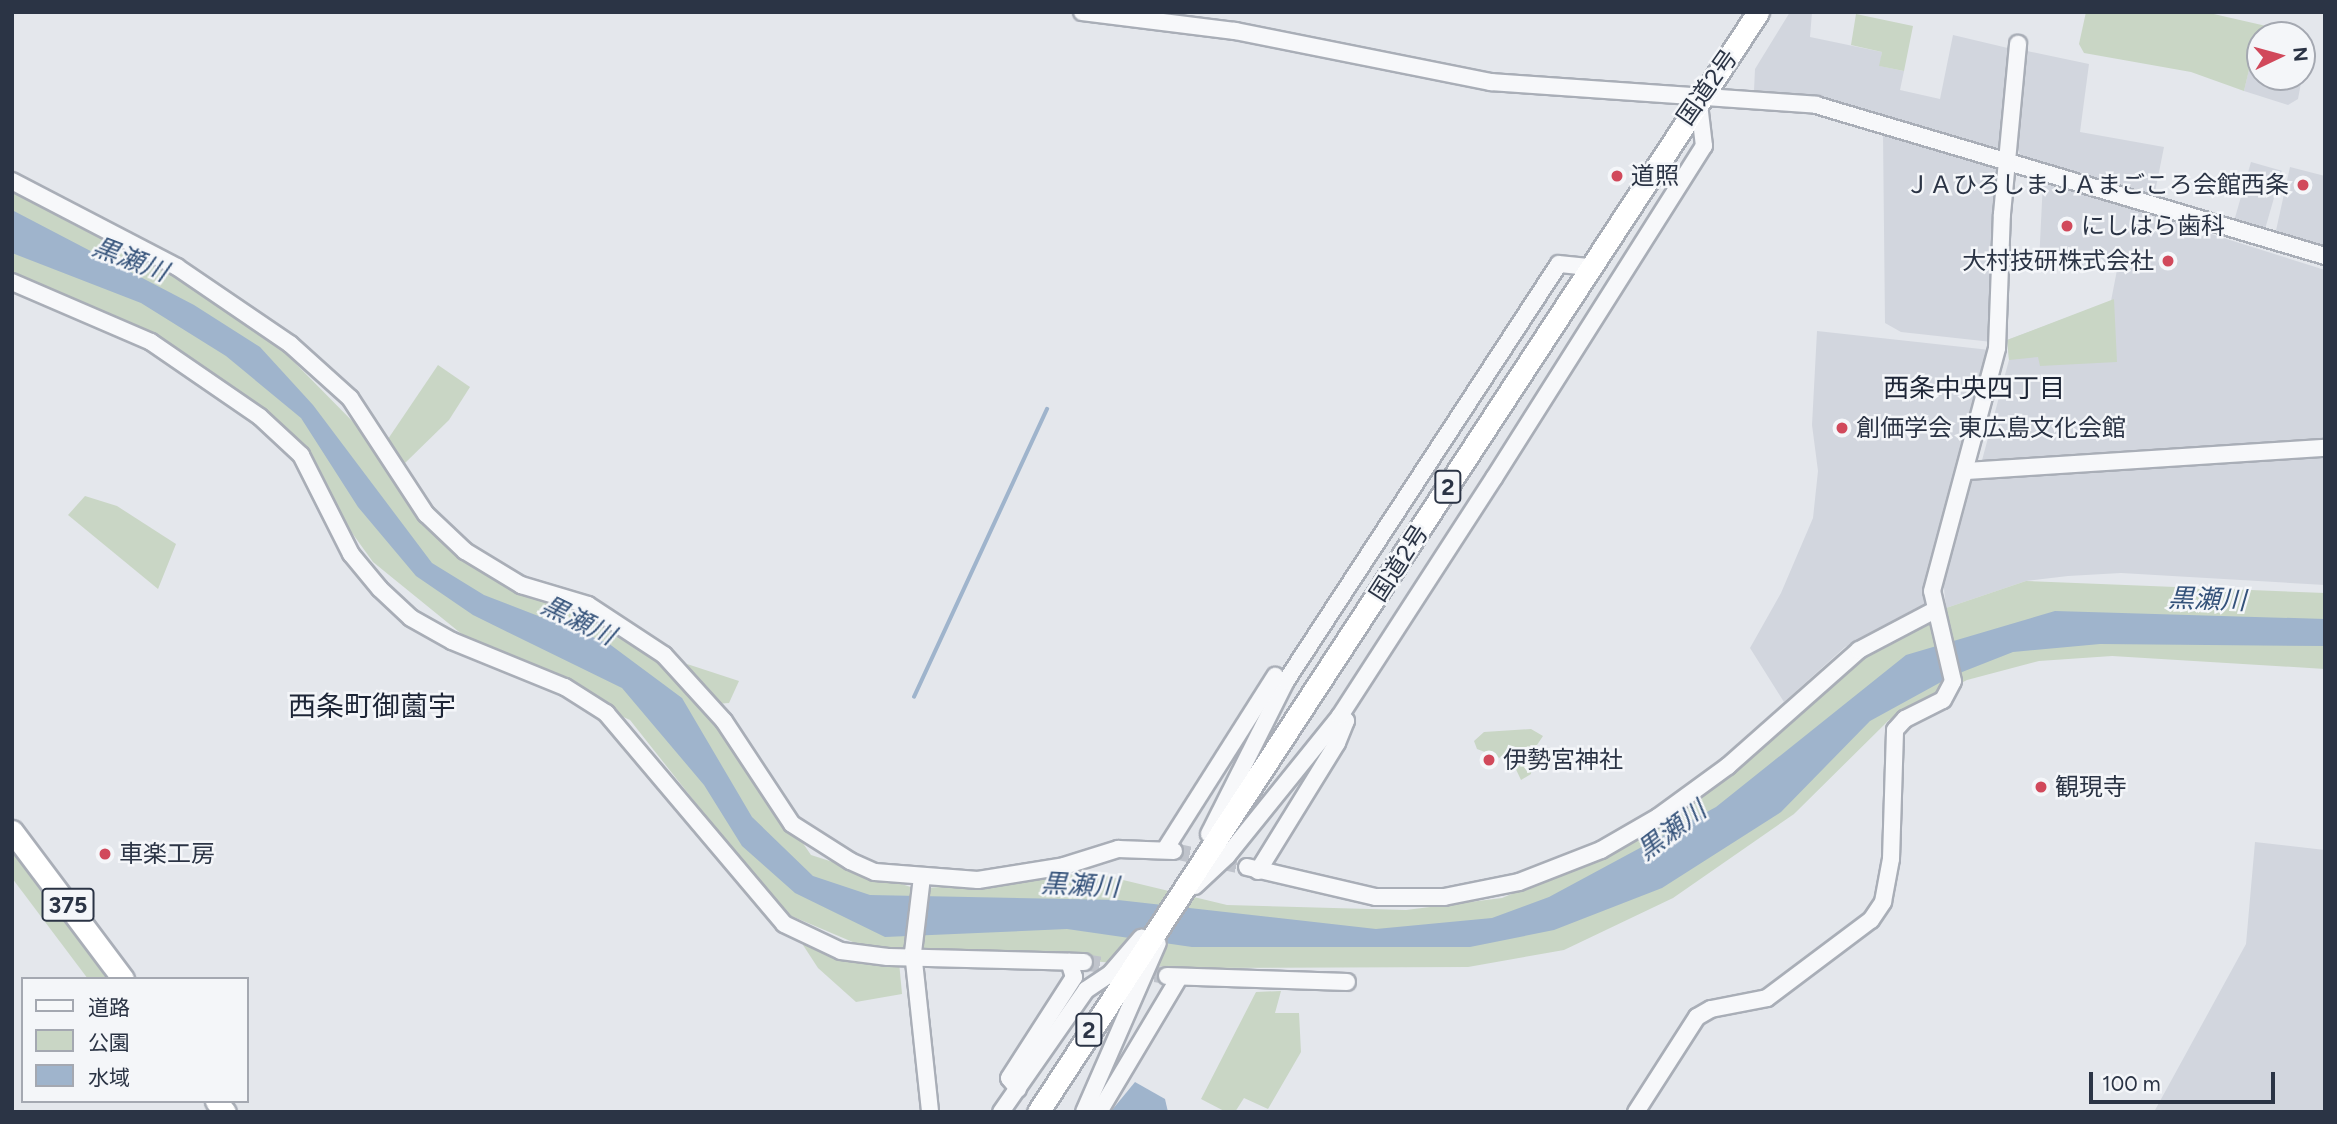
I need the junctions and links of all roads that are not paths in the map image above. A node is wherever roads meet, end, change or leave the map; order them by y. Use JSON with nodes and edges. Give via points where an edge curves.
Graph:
{"nodes":[{"id":1,"x":1082,"y":12,"type":"edge"},
{"id":2,"x":1758,"y":12,"type":"edge"},
{"id":3,"x":2018,"y":44,"type":"dead end"},
{"id":4,"x":1700,"y":94,"type":"junction"},
{"id":5,"x":2010,"y":159,"type":"junction"},
{"id":6,"x":12,"y":181,"type":"edge"},
{"id":7,"x":2325,"y":256,"type":"edge"},
{"id":8,"x":1590,"y":267,"type":"junction"},
{"id":9,"x":12,"y":282,"type":"edge"},
{"id":10,"x":2325,"y":448,"type":"edge"},
{"id":11,"x":1967,"y":471,"type":"junction"},
{"id":12,"x":1933,"y":611,"type":"junction"},
{"id":13,"x":1275,"y":676,"type":"dead end"},
{"id":14,"x":1340,"y":716,"type":"junction"},
{"id":15,"x":12,"y":831,"type":"edge"},
{"id":16,"x":1193,"y":875,"type":"junction"},
{"id":17,"x":920,"y":883,"type":"junction"},
{"id":18,"x":1143,"y":950,"type":"junction"},
{"id":19,"x":914,"y":955,"type":"junction"},
{"id":20,"x":122,"y":977,"type":"edge"},
{"id":21,"x":1347,"y":982,"type":"dead end"},
{"id":22,"x":1103,"y":1007,"type":"junction"},
{"id":23,"x":1018,"y":1089,"type":"junction"},
{"id":24,"x":930,"y":1112,"type":"edge"},
{"id":25,"x":1001,"y":1112,"type":"edge"},
{"id":26,"x":1028,"y":1112,"type":"edge"},
{"id":27,"x":1038,"y":1112,"type":"edge"},
{"id":28,"x":1048,"y":1112,"type":"edge"},
{"id":29,"x":1084,"y":1112,"type":"edge"},
{"id":30,"x":1099,"y":1112,"type":"edge"},
{"id":31,"x":1636,"y":1112,"type":"edge"}],
"edges":[{"from":1,"to":4,"type":"street","via":[[1235,32],[1492,82]]},
{"from":2,"to":4,"type":"highway","name":"国道2号","number":"2"},
{"from":3,"to":5,"type":"street"},
{"from":4,"to":5,"type":"street","via":[[1816,105]]},
{"from":4,"to":8,"type":"highway","name":"国道2号","number":"2"},
{"from":4,"to":14,"type":"street","via":[[1698,121],[1704,146]]},
{"from":5,"to":7,"type":"street"},
{"from":5,"to":11,"type":"street","via":[[1997,348]]},
{"from":6,"to":17,"type":"street","via":[[177,267],[290,344],[350,398],[426,514],[465,551],[522,585],[588,605],[664,655],[724,721],[792,824],[874,872]]},
{"from":8,"to":16,"type":"highway","name":"国道2号","number":"2"},
{"from":8,"to":16,"type":"street","via":[[1559,264],[1286,681]]},
{"from":9,"to":19,"type":"street","via":[[151,342],[260,417],[301,455],[351,554],[380,589],[411,618],[565,687],[606,713],[784,924],[841,951]]},
{"from":10,"to":11,"type":"street"},
{"from":11,"to":12,"type":"street","via":[[1936,573]]},
{"from":12,"to":14,"type":"street","via":[[1859,650],[1699,790],[1601,850],[1534,877],[1444,897],[1376,897],[1253,869],[1337,743],[1346,721]]},
{"from":12,"to":31,"type":"street","via":[[1953,681],[1943,700],[1905,719],[1895,730],[1891,859],[1879,913],[1767,998],[1711,1009],[1697,1017]]},
{"from":13,"to":17,"type":"street","via":[[1170,850],[1118,849],[1019,875]]},
{"from":14,"to":16,"type":"street","via":[[1227,856]]},
{"from":15,"to":20,"type":"highway","number":"375"},
{"from":16,"to":18,"type":"highway","name":"国道2号","number":"2"},
{"from":17,"to":19,"type":"street"},
{"from":18,"to":22,"type":"highway","name":"国道2号","number":"2","via":[[1121,989]]},
{"from":18,"to":23,"type":"street","via":[[1086,990]]},
{"from":18,"to":29,"type":"street"},
{"from":19,"to":23,"type":"street","via":[[1077,962],[1074,977],[1009,1077]]},
{"from":19,"to":24,"type":"street"},
{"from":21,"to":30,"type":"street","via":[[1173,977]]},
{"from":22,"to":26,"type":"highway"},
{"from":22,"to":27,"type":"highway","name":"国道2号","number":"2"},
{"from":22,"to":28,"type":"highway"},
{"from":23,"to":25,"type":"street"}]}
